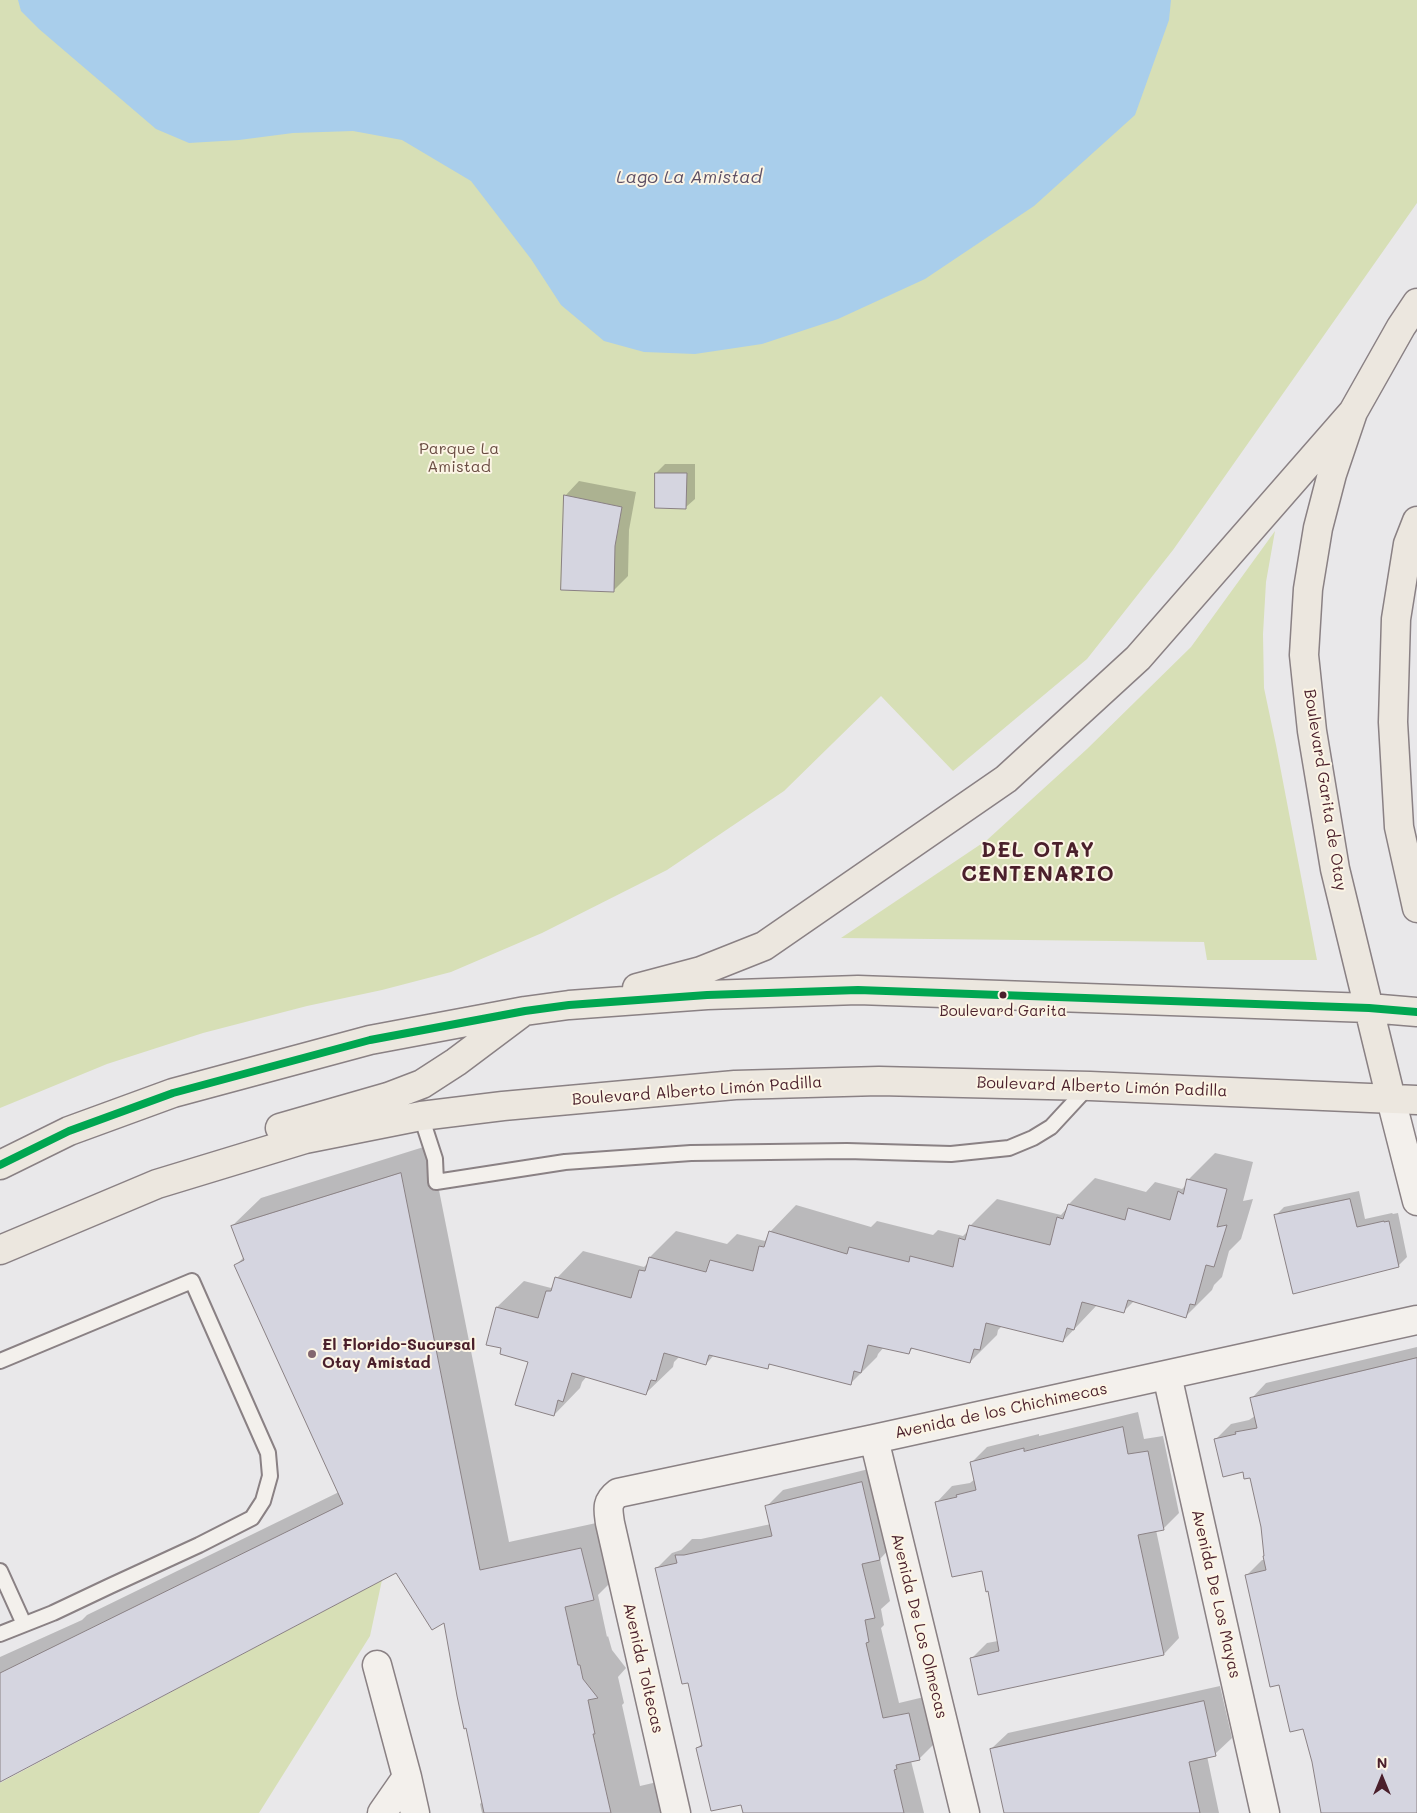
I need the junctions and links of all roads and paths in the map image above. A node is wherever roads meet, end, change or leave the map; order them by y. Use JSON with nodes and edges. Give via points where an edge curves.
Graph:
{"nodes":[{"id":1,"x":1417,"y":303,"type":"edge"},
{"id":2,"x":1409,"y":331,"type":"edge"},
{"id":3,"x":1352,"y":412,"type":"junction"},
{"id":4,"x":1417,"y":521,"type":"edge"},
{"id":5,"x":1417,"y":908,"type":"edge"},
{"id":6,"x":569,"y":1005,"type":"junction"},
{"id":7,"x":1369,"y":1008,"type":"junction"},
{"id":8,"x":525,"y":1011,"type":"junction"},
{"id":9,"x":1417,"y":1012,"type":"edge"},
{"id":10,"x":1090,"y":1086,"type":"junction"},
{"id":11,"x":1404,"y":1099,"type":"edge"},
{"id":12,"x":422,"y":1116,"type":"junction"},
{"id":13,"x":0,"y":1165,"type":"edge"},
{"id":14,"x":1417,"y":1201,"type":"edge"},
{"id":15,"x":80,"y":1216,"type":"junction"},
{"id":16,"x":0,"y":1250,"type":"edge"},
{"id":17,"x":1417,"y":1320,"type":"edge"},
{"id":18,"x":4,"y":1360,"type":"edge"},
{"id":19,"x":1167,"y":1374,"type":"junction"},
{"id":20,"x":874,"y":1439,"type":"junction"},
{"id":21,"x":610,"y":1523,"type":"joint"},
{"id":22,"x":0,"y":1571,"type":"edge"},
{"id":23,"x":24,"y":1624,"type":"junction"},
{"id":24,"x":0,"y":1634,"type":"edge"},
{"id":25,"x":378,"y":1665,"type":"dead end"},
{"id":26,"x":408,"y":1777,"type":"junction"},
{"id":27,"x":382,"y":1813,"type":"edge"},
{"id":28,"x":415,"y":1813,"type":"edge"},
{"id":29,"x":676,"y":1813,"type":"edge"},
{"id":30,"x":965,"y":1813,"type":"edge"},
{"id":31,"x":1265,"y":1813,"type":"edge"}],
"edges":[{"from":1,"to":2,"type":"highway","name":"Boulevard Garita de Otay"},
{"from":2,"to":3,"type":"highway","name":"Boulevard Garita de Otay"},
{"from":3,"to":6,"type":"highway","via":[[1138,658],[1006,779],[764,946],[701,971]]},
{"from":3,"to":7,"type":"highway","name":"Boulevard Garita de Otay","via":[[1318,528],[1308,589],[1304,655],[1312,731],[1335,869]]},
{"from":4,"to":5,"type":"highway","via":[[1408,544],[1396,619],[1393,722],[1399,827]]},
{"from":6,"to":7,"type":"highway","via":[[716,994],[858,990]]},
{"from":6,"to":8,"type":"highway"},
{"from":7,"to":9,"type":"highway"},
{"from":7,"to":11,"type":"highway","name":"Boulevard Garita de Otay"},
{"from":8,"to":13,"type":"highway","via":[[370,1040],[173,1093],[69,1131]]},
{"from":8,"to":15,"type":"highway","via":[[422,1084],[388,1097],[229,1142],[181,1160],[140,1178]]},
{"from":10,"to":11,"type":"highway","name":"Boulevard Alberto Limón Padilla"},
{"from":10,"to":12,"type":"highway","name":"Boulevard Alberto Limón Padilla","via":[[879,1081],[735,1085]]},
{"from":10,"to":12,"type":"lane","via":[[1051,1127],[1008,1148],[951,1154],[847,1151],[691,1154],[565,1162],[436,1182],[435,1159]]},
{"from":11,"to":14,"type":"street","name":"Boulevard Garita de Otay"},
{"from":12,"to":15,"type":"highway","name":"Boulevard Alberto Limón Padilla","via":[[304,1139],[157,1184]]},
{"from":15,"to":16,"type":"highway","name":"Boulevard Alberto Limón Padilla"},
{"from":17,"to":19,"type":"street","name":"Avenida de los Chichimecas"},
{"from":18,"to":23,"type":"lane","via":[[192,1281],[268,1453],[270,1476],[263,1501],[252,1518],[199,1546]]},
{"from":19,"to":20,"type":"street","name":"Avenida de los Chichimecas"},
{"from":19,"to":31,"type":"street","name":"Avenida De Los Mayas"},
{"from":20,"to":21,"type":"street","name":"Avenida de los Chichimecas","via":[[618,1493],[611,1498],[608,1509]]},
{"from":20,"to":30,"type":"street","name":"Avenida De Los Olmecas"},
{"from":21,"to":29,"type":"street","name":"Avenida Toltecas"},
{"from":22,"to":23,"type":"lane"},
{"from":23,"to":24,"type":"lane"},
{"from":25,"to":26,"type":"street"},
{"from":26,"to":27,"type":"street"},
{"from":26,"to":28,"type":"street"}]}
